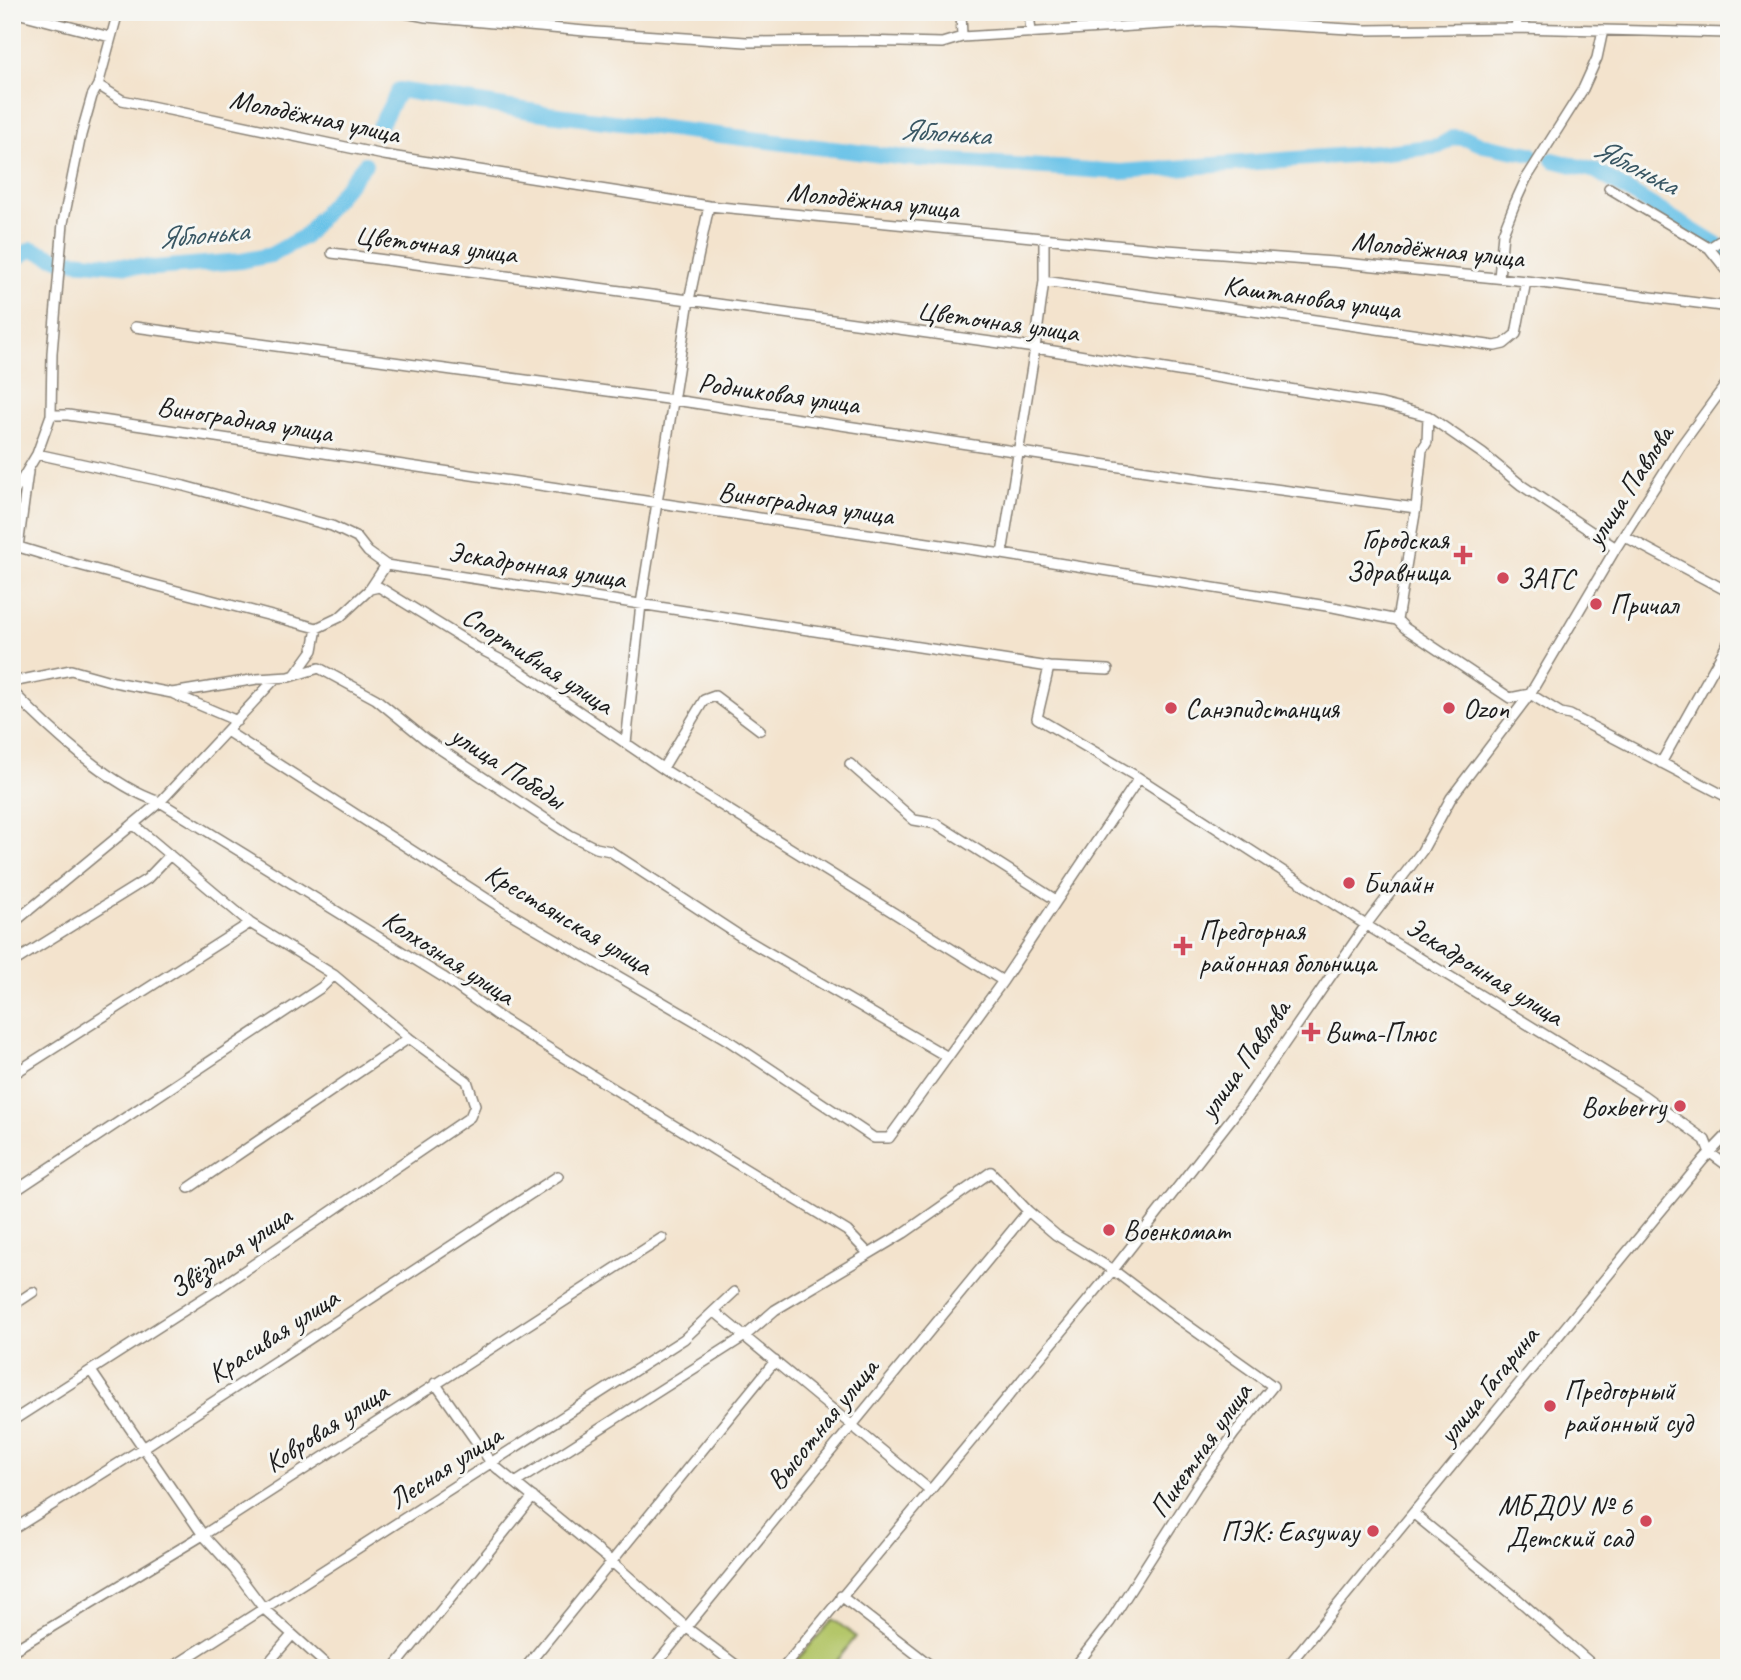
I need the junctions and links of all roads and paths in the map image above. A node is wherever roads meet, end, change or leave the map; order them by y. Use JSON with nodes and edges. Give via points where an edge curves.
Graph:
{"nodes":[{"id":1,"x":13,"y":12,"type":"edge"},
{"id":2,"x":118,"y":12,"type":"edge"},
{"id":3,"x":400,"y":12,"type":"edge"},
{"id":4,"x":961,"y":12,"type":"edge"},
{"id":5,"x":1029,"y":12,"type":"edge"},
{"id":6,"x":1518,"y":12,"type":"edge"},
{"id":7,"x":1516,"y":28,"type":"junction"},
{"id":8,"x":1602,"y":30,"type":"junction"},
{"id":9,"x":1031,"y":33,"type":"junction"},
{"id":10,"x":1729,"y":33,"type":"edge"},
{"id":11,"x":110,"y":37,"type":"junction"},
{"id":12,"x":962,"y":37,"type":"junction"},
{"id":13,"x":98,"y":85,"type":"junction"},
{"id":14,"x":1609,"y":188,"type":"dead end"},
{"id":15,"x":709,"y":206,"type":"junction"},
{"id":16,"x":1729,"y":235,"type":"edge"},
{"id":17,"x":1044,"y":239,"type":"junction"},
{"id":18,"x":1709,"y":248,"type":"junction"},
{"id":19,"x":332,"y":253,"type":"dead end"},
{"id":20,"x":1729,"y":273,"type":"edge"},
{"id":21,"x":1499,"y":278,"type":"junction"},
{"id":22,"x":1044,"y":281,"type":"junction"},
{"id":23,"x":1526,"y":281,"type":"junction"},
{"id":24,"x":688,"y":300,"type":"junction"},
{"id":25,"x":1729,"y":307,"type":"edge"},
{"id":26,"x":135,"y":327,"type":"dead end"},
{"id":27,"x":1035,"y":348,"type":"junction"},
{"id":28,"x":1729,"y":380,"type":"edge"},
{"id":29,"x":674,"y":400,"type":"junction"},
{"id":30,"x":51,"y":415,"type":"junction"},
{"id":31,"x":1428,"y":416,"type":"junction"},
{"id":32,"x":1017,"y":451,"type":"junction"},
{"id":33,"x":37,"y":454,"type":"junction"},
{"id":34,"x":29,"y":465,"type":"junction"},
{"id":35,"x":12,"y":496,"type":"edge"},
{"id":36,"x":658,"y":505,"type":"junction"},
{"id":37,"x":1416,"y":508,"type":"junction"},
{"id":38,"x":1624,"y":537,"type":"junction"},
{"id":39,"x":15,"y":546,"type":"edge"},
{"id":40,"x":1616,"y":548,"type":"junction"},
{"id":41,"x":1002,"y":554,"type":"junction"},
{"id":42,"x":386,"y":565,"type":"junction"},
{"id":43,"x":370,"y":589,"type":"junction"},
{"id":44,"x":1729,"y":592,"type":"edge"},
{"id":45,"x":641,"y":604,"type":"junction"},
{"id":46,"x":1397,"y":620,"type":"junction"},
{"id":47,"x":317,"y":628,"type":"junction"},
{"id":48,"x":1729,"y":641,"type":"edge"},
{"id":49,"x":1049,"y":667,"type":"junction"},
{"id":50,"x":1108,"y":670,"type":"dead end"},
{"id":51,"x":295,"y":675,"type":"junction"},
{"id":52,"x":276,"y":678,"type":"junction"},
{"id":53,"x":12,"y":682,"type":"edge"},
{"id":54,"x":12,"y":691,"type":"edge"},
{"id":55,"x":172,"y":693,"type":"junction"},
{"id":56,"x":1530,"y":694,"type":"junction"},
{"id":57,"x":237,"y":721,"type":"junction"},
{"id":58,"x":760,"y":730,"type":"dead end"},
{"id":59,"x":228,"y":732,"type":"junction"},
{"id":60,"x":626,"y":743,"type":"junction"},
{"id":61,"x":1661,"y":763,"type":"junction"},
{"id":62,"x":849,"y":764,"type":"dead end"},
{"id":63,"x":663,"y":768,"type":"junction"},
{"id":64,"x":1139,"y":778,"type":"junction"},
{"id":65,"x":1729,"y":798,"type":"edge"},
{"id":66,"x":160,"y":802,"type":"junction"},
{"id":67,"x":133,"y":824,"type":"junction"},
{"id":68,"x":170,"y":855,"type":"junction"},
{"id":69,"x":1056,"y":900,"type":"junction"},
{"id":70,"x":12,"y":923,"type":"edge"},
{"id":71,"x":250,"y":923,"type":"junction"},
{"id":72,"x":1366,"y":925,"type":"junction"},
{"id":73,"x":12,"y":963,"type":"edge"},
{"id":74,"x":334,"y":975,"type":"junction"},
{"id":75,"x":1003,"y":981,"type":"junction"},
{"id":76,"x":409,"y":1038,"type":"junction"},
{"id":77,"x":946,"y":1056,"type":"junction"},
{"id":78,"x":12,"y":1075,"type":"edge"},
{"id":79,"x":1729,"y":1133,"type":"edge"},
{"id":80,"x":1710,"y":1153,"type":"junction"},
{"id":81,"x":1729,"y":1167,"type":"edge"},
{"id":82,"x":558,"y":1176,"type":"dead end"},
{"id":83,"x":189,"y":1188,"type":"dead end"},
{"id":84,"x":12,"y":1193,"type":"edge"},
{"id":85,"x":1028,"y":1211,"type":"junction"},
{"id":86,"x":662,"y":1238,"type":"dead end"},
{"id":87,"x":868,"y":1253,"type":"junction"},
{"id":88,"x":1114,"y":1270,"type":"junction"},
{"id":89,"x":33,"y":1292,"type":"dead end"},
{"id":90,"x":734,"y":1292,"type":"dead end"},
{"id":91,"x":12,"y":1306,"type":"edge"},
{"id":92,"x":715,"y":1312,"type":"junction"},
{"id":93,"x":745,"y":1336,"type":"junction"},
{"id":94,"x":775,"y":1361,"type":"junction"},
{"id":95,"x":91,"y":1371,"type":"junction"},
{"id":96,"x":435,"y":1383,"type":"junction"},
{"id":97,"x":12,"y":1421,"type":"edge"},
{"id":98,"x":851,"y":1424,"type":"junction"},
{"id":99,"x":143,"y":1448,"type":"junction"},
{"id":100,"x":492,"y":1464,"type":"junction"},
{"id":101,"x":515,"y":1483,"type":"junction"},
{"id":102,"x":930,"y":1490,"type":"junction"},
{"id":103,"x":533,"y":1497,"type":"junction"},
{"id":104,"x":1414,"y":1514,"type":"junction"},
{"id":105,"x":12,"y":1530,"type":"edge"},
{"id":106,"x":203,"y":1535,"type":"junction"},
{"id":107,"x":612,"y":1562,"type":"junction"},
{"id":108,"x":841,"y":1596,"type":"junction"},
{"id":109,"x":264,"y":1609,"type":"junction"},
{"id":110,"x":687,"y":1628,"type":"junction"},
{"id":111,"x":292,"y":1635,"type":"junction"},
{"id":112,"x":12,"y":1651,"type":"edge"},
{"id":113,"x":170,"y":1668,"type":"edge"},
{"id":114,"x":264,"y":1668,"type":"edge"},
{"id":115,"x":330,"y":1668,"type":"edge"},
{"id":116,"x":394,"y":1668,"type":"edge"},
{"id":117,"x":525,"y":1668,"type":"edge"},
{"id":118,"x":653,"y":1668,"type":"edge"},
{"id":119,"x":740,"y":1668,"type":"edge"},
{"id":120,"x":783,"y":1668,"type":"edge"},
{"id":121,"x":934,"y":1668,"type":"edge"},
{"id":122,"x":1074,"y":1668,"type":"edge"},
{"id":123,"x":1286,"y":1668,"type":"edge"},
{"id":124,"x":1595,"y":1668,"type":"edge"}],
"edges":[{"from":1,"to":11,"type":"street"},
{"from":2,"to":11,"type":"street"},
{"from":3,"to":12,"type":"street","via":[[596,33],[746,42],[942,43]]},
{"from":4,"to":12,"type":"street"},
{"from":5,"to":9,"type":"street"},
{"from":6,"to":7,"type":"street"},
{"from":7,"to":8,"type":"street"},
{"from":7,"to":9,"type":"street","via":[[1366,30],[1211,21]]},
{"from":8,"to":10,"type":"street"},
{"from":8,"to":21,"type":"street","via":[[1597,58],[1583,89],[1515,203],[1503,233]]},
{"from":9,"to":12,"type":"street"},
{"from":11,"to":13,"type":"street"},
{"from":13,"to":15,"type":"street","name":"Молодёжная улица","via":[[122,100],[384,155]]},
{"from":13,"to":30,"type":"street","via":[[81,135],[63,223]]},
{"from":14,"to":18,"type":"street"},
{"from":15,"to":17,"type":"street","name":"Молодёжная улица"},
{"from":15,"to":24,"type":"street"},
{"from":16,"to":18,"type":"street"},
{"from":17,"to":21,"type":"street","name":"Молодёжная улица"},
{"from":17,"to":22,"type":"street"},
{"from":18,"to":20,"type":"street"},
{"from":19,"to":24,"type":"street","name":"Цветочная улица"},
{"from":21,"to":23,"type":"street","name":"Молодёжная улица"},
{"from":22,"to":23,"type":"street","name":"Каштановая улица","via":[[1495,346],[1516,334]]},
{"from":22,"to":27,"type":"street"},
{"from":23,"to":25,"type":"street","name":"Молодёжная улица"},
{"from":24,"to":27,"type":"street","name":"Цветочная улица"},
{"from":24,"to":29,"type":"street"},
{"from":26,"to":29,"type":"street","name":"Родниковая улица"},
{"from":27,"to":31,"type":"street","name":"Цветочная улица","via":[[1382,404]]},
{"from":27,"to":32,"type":"street"},
{"from":28,"to":38,"type":"street","name":"улица Павлова"},
{"from":29,"to":32,"type":"street","name":"Родниковая улица"},
{"from":29,"to":36,"type":"street"},
{"from":30,"to":33,"type":"street"},
{"from":30,"to":36,"type":"street","name":"Виноградная улица"},
{"from":31,"to":37,"type":"street"},
{"from":31,"to":40,"type":"street","name":"Цветочная улица"},
{"from":32,"to":37,"type":"street","name":"Родниковая улица"},
{"from":32,"to":41,"type":"street"},
{"from":33,"to":34,"type":"street"},
{"from":33,"to":42,"type":"street","via":[[184,486],[332,526],[357,538]]},
{"from":34,"to":35,"type":"street"},
{"from":34,"to":39,"type":"street"},
{"from":36,"to":41,"type":"street","name":"Виноградная улица"},
{"from":36,"to":45,"type":"street"},
{"from":37,"to":46,"type":"street"},
{"from":38,"to":40,"type":"street","name":"улица Павлова"},
{"from":38,"to":44,"type":"street"},
{"from":39,"to":47,"type":"street"},
{"from":40,"to":56,"type":"street","name":"улица Павлова"},
{"from":41,"to":46,"type":"street","name":"Виноградная улица"},
{"from":42,"to":43,"type":"street"},
{"from":42,"to":45,"type":"street","name":"Эскадронная улица"},
{"from":43,"to":47,"type":"street","via":[[340,617]]},
{"from":43,"to":60,"type":"street","name":"Спортивная улица","via":[[379,587],[511,665]]},
{"from":45,"to":49,"type":"street","name":"Эскадронная улица"},
{"from":45,"to":60,"type":"street"},
{"from":46,"to":56,"type":"street","name":"Виноградная улица","via":[[1510,698]]},
{"from":47,"to":51,"type":"street","via":[[313,650]]},
{"from":48,"to":61,"type":"street"},
{"from":49,"to":50,"type":"street","name":"Эскадронная улица"},
{"from":49,"to":64,"type":"street","name":"Эскадронная улица","via":[[1037,718]]},
{"from":51,"to":52,"type":"street","name":"улица Победы"},
{"from":51,"to":77,"type":"street","name":"улица Победы","via":[[319,668],[376,699],[425,740],[570,835],[610,851],[740,936]]},
{"from":52,"to":55,"type":"street","name":"улица Победы"},
{"from":52,"to":57,"type":"street"},
{"from":53,"to":55,"type":"street","name":"улица Победы","via":[[72,670]]},
{"from":54,"to":66,"type":"street","name":"Колхозная улица","via":[[96,765],[142,797]]},
{"from":55,"to":57,"type":"street"},
{"from":56,"to":61,"type":"street"},
{"from":56,"to":72,"type":"street","name":"улица Павлова","via":[[1451,798],[1422,851]]},
{"from":57,"to":59,"type":"street"},
{"from":58,"to":63,"type":"street","via":[[715,696],[704,700]]},
{"from":59,"to":66,"type":"street"},
{"from":59,"to":77,"type":"street","name":"Крестьянская улица","via":[[506,911],[726,1039],[874,1138],[889,1138]]},
{"from":60,"to":63,"type":"street","name":"Спортивная улица"},
{"from":61,"to":65,"type":"street"},
{"from":62,"to":69,"type":"street","via":[[914,820],[937,824]]},
{"from":63,"to":75,"type":"street","name":"Спортивная улица"},
{"from":64,"to":69,"type":"street"},
{"from":64,"to":72,"type":"street","name":"Эскадронная улица"},
{"from":66,"to":67,"type":"street"},
{"from":66,"to":87,"type":"street","name":"Колхозная улица","via":[[847,1231]]},
{"from":67,"to":68,"type":"street"},
{"from":67,"to":70,"type":"street"},
{"from":68,"to":71,"type":"street"},
{"from":68,"to":73,"type":"street","via":[[147,878]]},
{"from":69,"to":75,"type":"street"},
{"from":71,"to":74,"type":"street"},
{"from":71,"to":78,"type":"street"},
{"from":72,"to":80,"type":"street","name":"Эскадронная улица","via":[[1643,1095],[1705,1140]]},
{"from":72,"to":88,"type":"street","name":"улица Павлова","via":[[1245,1101]]},
{"from":74,"to":76,"type":"street"},
{"from":74,"to":84,"type":"street","via":[[322,988]]},
{"from":75,"to":77,"type":"street"},
{"from":76,"to":83,"type":"street"},
{"from":76,"to":95,"type":"street","name":"Звёздная улица","via":[[467,1081],[475,1105],[470,1117]]},
{"from":79,"to":80,"type":"street","name":"улица Гагарина"},
{"from":80,"to":81,"type":"street","name":"Эскадронная улица"},
{"from":80,"to":104,"type":"street","name":"улица Гагарина"},
{"from":82,"to":99,"type":"street","name":"Красивая улица"},
{"from":85,"to":87,"type":"street","name":"Лесная улица","via":[[991,1172]]},
{"from":85,"to":88,"type":"street","via":[[1056,1235]]},
{"from":85,"to":98,"type":"street","name":"Высотная улица"},
{"from":86,"to":96,"type":"street","name":"Ковровая улица"},
{"from":87,"to":93,"type":"street","name":"Лесная улица","via":[[775,1310]]},
{"from":88,"to":102,"type":"street","name":"улица Павлова"},
{"from":88,"to":122,"type":"street","name":"Пикетная улица","via":[[1273,1385],[1197,1486],[1110,1622]]},
{"from":89,"to":91,"type":"street"},
{"from":90,"to":92,"type":"street","name":"Лесная улица"},
{"from":92,"to":93,"type":"street"},
{"from":92,"to":100,"type":"street","name":"Лесная улица","via":[[684,1339]]},
{"from":93,"to":94,"type":"street"},
{"from":93,"to":101,"type":"street","name":"Лесная улица"},
{"from":94,"to":98,"type":"street"},
{"from":94,"to":107,"type":"street"},
{"from":95,"to":97,"type":"street","name":"Звёздная улица"},
{"from":95,"to":99,"type":"street"},
{"from":96,"to":100,"type":"street"},
{"from":96,"to":106,"type":"street","name":"Ковровая улица"},
{"from":98,"to":102,"type":"street"},
{"from":98,"to":110,"type":"street","name":"Высотная улица"},
{"from":99,"to":105,"type":"street","name":"Красивая улица"},
{"from":99,"to":106,"type":"street"},
{"from":100,"to":101,"type":"street"},
{"from":100,"to":109,"type":"street","name":"Лесная улица"},
{"from":101,"to":103,"type":"street"},
{"from":102,"to":108,"type":"street","name":"улица Павлова"},
{"from":103,"to":107,"type":"street"},
{"from":103,"to":116,"type":"street"},
{"from":104,"to":123,"type":"street","name":"улица Гагарина"},
{"from":104,"to":124,"type":"street"},
{"from":106,"to":109,"type":"street"},
{"from":106,"to":112,"type":"street","name":"Ковровая улица"},
{"from":107,"to":110,"type":"street"},
{"from":107,"to":117,"type":"street"},
{"from":108,"to":120,"type":"street","name":"улица Павлова"},
{"from":108,"to":121,"type":"street"},
{"from":109,"to":111,"type":"street"},
{"from":109,"to":113,"type":"street","name":"Лесная улица"},
{"from":110,"to":118,"type":"street","name":"Высотная улица"},
{"from":110,"to":119,"type":"street"},
{"from":111,"to":114,"type":"street"},
{"from":111,"to":115,"type":"street"}]}
